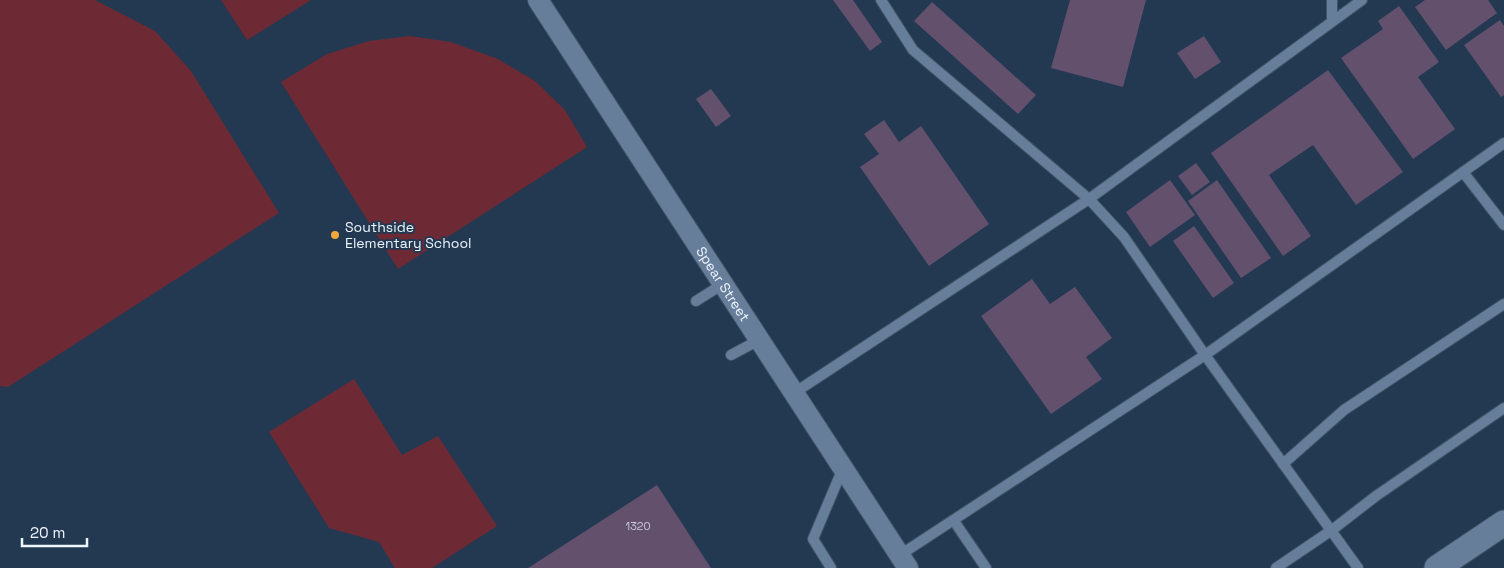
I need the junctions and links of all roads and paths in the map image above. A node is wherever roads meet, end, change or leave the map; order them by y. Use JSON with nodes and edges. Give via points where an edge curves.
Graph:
{"nodes":[{"id":1,"x":881,"y":0,"type":"edge"},
{"id":2,"x":1332,"y":0,"type":"edge"},
{"id":3,"x":1362,"y":0,"type":"edge"},
{"id":4,"x":540,"y":1,"type":"edge"},
{"id":5,"x":1332,"y":21,"type":"junction"},
{"id":6,"x":1504,"y":143,"type":"edge"},
{"id":7,"x":1462,"y":172,"type":"junction"},
{"id":8,"x":1089,"y":199,"type":"junction"},
{"id":9,"x":1504,"y":225,"type":"edge"},
{"id":10,"x":723,"y":284,"type":"junction"},
{"id":11,"x":696,"y":301,"type":"dead end"},
{"id":12,"x":1504,"y":304,"type":"edge"},
{"id":13,"x":759,"y":340,"type":"junction"},
{"id":14,"x":731,"y":355,"type":"dead end"},
{"id":15,"x":1205,"y":355,"type":"junction"},
{"id":16,"x":794,"y":393,"type":"junction"},
{"id":17,"x":1504,"y":408,"type":"edge"},
{"id":18,"x":1283,"y":464,"type":"junction"},
{"id":19,"x":843,"y":468,"type":"junction"},
{"id":20,"x":954,"y":521,"type":"junction"},
{"id":21,"x":1504,"y":523,"type":"edge"},
{"id":22,"x":1332,"y":530,"type":"junction"},
{"id":23,"x":904,"y":562,"type":"edge"},
{"id":24,"x":831,"y":568,"type":"edge"},
{"id":25,"x":986,"y":568,"type":"edge"},
{"id":26,"x":1276,"y":568,"type":"edge"},
{"id":27,"x":1358,"y":568,"type":"edge"},
{"id":28,"x":1437,"y":568,"type":"edge"}],
"edges":[{"from":1,"to":8,"type":"lane","via":[[913,50]]},
{"from":2,"to":5,"type":"lane"},
{"from":3,"to":5,"type":"lane"},
{"from":4,"to":10,"type":"street","name":"Spear Street"},
{"from":5,"to":8,"type":"lane"},
{"from":6,"to":7,"type":"lane"},
{"from":7,"to":9,"type":"lane"},
{"from":7,"to":15,"type":"lane"},
{"from":8,"to":15,"type":"lane","via":[[1124,238]]},
{"from":8,"to":16,"type":"lane"},
{"from":10,"to":11,"type":"lane"},
{"from":10,"to":13,"type":"street","name":"Spear Street"},
{"from":12,"to":18,"type":"lane","via":[[1344,410]]},
{"from":13,"to":14,"type":"lane"},
{"from":13,"to":16,"type":"street","name":"Spear Street"},
{"from":15,"to":18,"type":"lane"},
{"from":15,"to":20,"type":"lane"},
{"from":16,"to":19,"type":"street","name":"Spear Street"},
{"from":17,"to":22,"type":"lane"},
{"from":18,"to":22,"type":"lane"},
{"from":19,"to":23,"type":"street","name":"Spear Street"},
{"from":19,"to":24,"type":"lane","via":[[813,539]]},
{"from":20,"to":23,"type":"lane"},
{"from":20,"to":25,"type":"lane"},
{"from":21,"to":28,"type":"street"},
{"from":22,"to":26,"type":"lane"},
{"from":22,"to":27,"type":"lane"}]}
